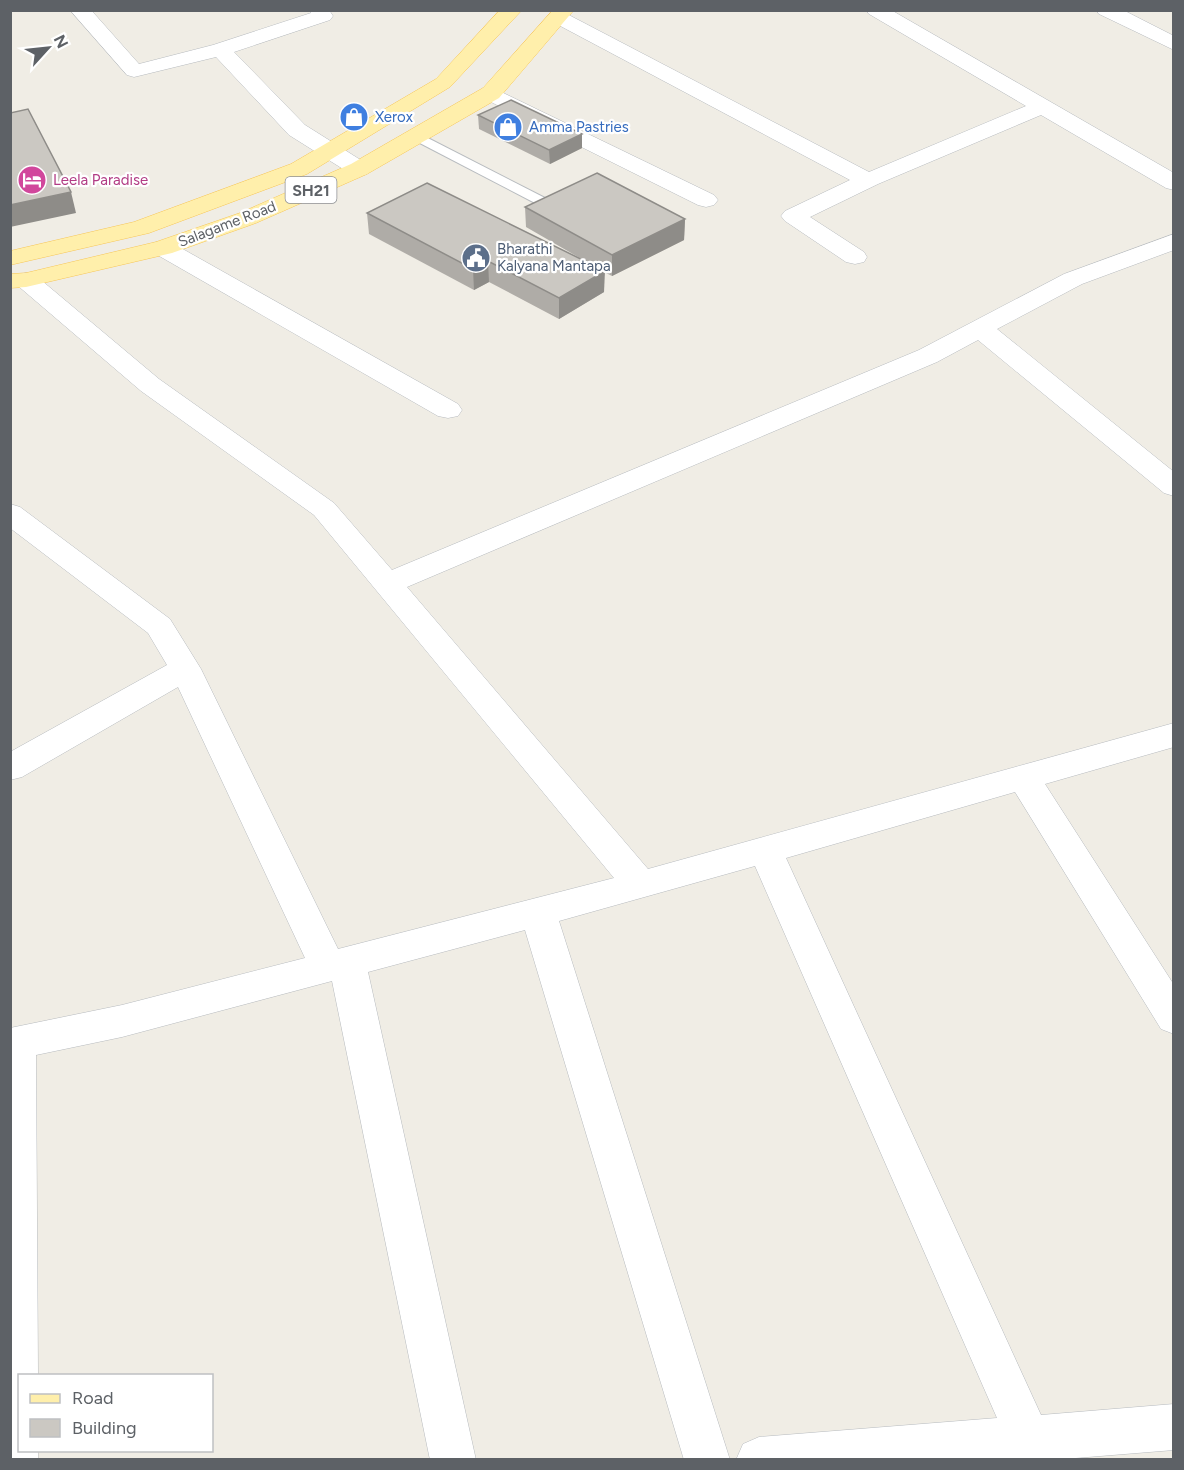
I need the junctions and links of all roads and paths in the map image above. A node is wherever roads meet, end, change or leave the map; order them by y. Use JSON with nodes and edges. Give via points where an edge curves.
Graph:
{"nodes":[{"id":1,"x":80,"y":10,"type":"edge"},
{"id":2,"x":513,"y":10,"type":"edge"},
{"id":3,"x":876,"y":10,"type":"edge"},
{"id":4,"x":1106,"y":10,"type":"edge"},
{"id":5,"x":327,"y":12,"type":"edge"},
{"id":6,"x":561,"y":14,"type":"edge"},
{"id":7,"x":1173,"y":44,"type":"edge"},
{"id":8,"x":220,"y":50,"type":"junction"},
{"id":9,"x":491,"y":93,"type":"junction"},
{"id":10,"x":1044,"y":106,"type":"junction"},
{"id":11,"x":418,"y":137,"type":"junction"},
{"id":12,"x":328,"y":150,"type":"junction"},
{"id":13,"x":359,"y":169,"type":"junction"},
{"id":14,"x":870,"y":179,"type":"junction"},
{"id":15,"x":1173,"y":183,"type":"edge"},
{"id":16,"x":706,"y":200,"type":"dead end"},
{"id":17,"x":541,"y":201,"type":"edge"},
{"id":18,"x":1173,"y":241,"type":"edge"},
{"id":19,"x":164,"y":248,"type":"junction"},
{"id":20,"x":855,"y":256,"type":"dead end"},
{"id":21,"x":16,"y":273,"type":"edge"},
{"id":22,"x":981,"y":329,"type":"junction"},
{"id":23,"x":448,"y":410,"type":"dead end"},
{"id":24,"x":1173,"y":487,"type":"edge"},
{"id":25,"x":10,"y":513,"type":"edge"},
{"id":26,"x":386,"y":584,"type":"junction"},
{"id":27,"x":185,"y":669,"type":"junction"},
{"id":28,"x":1173,"y":735,"type":"edge"},
{"id":29,"x":11,"y":766,"type":"edge"},
{"id":30,"x":1023,"y":777,"type":"junction"},
{"id":31,"x":765,"y":850,"type":"junction"},
{"id":32,"x":641,"y":885,"type":"junction"},
{"id":33,"x":538,"y":912,"type":"junction"},
{"id":34,"x":338,"y":964,"type":"junction"},
{"id":35,"x":1173,"y":1018,"type":"edge"},
{"id":36,"x":14,"y":1043,"type":"edge"},
{"id":37,"x":1173,"y":1427,"type":"edge"},
{"id":38,"x":1028,"y":1437,"type":"junction"},
{"id":39,"x":1078,"y":1446,"type":"edge"},
{"id":40,"x":15,"y":1460,"type":"edge"},
{"id":41,"x":453,"y":1460,"type":"edge"},
{"id":42,"x":707,"y":1460,"type":"edge"},
{"id":43,"x":759,"y":1460,"type":"edge"}],
"edges":[{"from":1,"to":8,"type":"street","via":[[134,71]]},
{"from":2,"to":12,"type":"main road","via":[[443,83]]},
{"from":3,"to":10,"type":"street"},
{"from":4,"to":7,"type":"street"},
{"from":5,"to":8,"type":"street"},
{"from":6,"to":9,"type":"main road","name":"Salagame Road","number":"SH21"},
{"from":6,"to":14,"type":"street"},
{"from":8,"to":12,"type":"street","via":[[297,130]]},
{"from":9,"to":11,"type":"main road","name":"Salagame Road","number":"SH21"},
{"from":9,"to":16,"type":"street"},
{"from":10,"to":14,"type":"street"},
{"from":10,"to":15,"type":"street"},
{"from":11,"to":13,"type":"main road","name":"Salagame Road","number":"SH21"},
{"from":11,"to":17,"type":"lane"},
{"from":12,"to":13,"type":"street"},
{"from":12,"to":21,"type":"main road","via":[[299,169]]},
{"from":13,"to":19,"type":"main road","name":"Salagame Road","number":"SH21","via":[[248,218]]},
{"from":14,"to":20,"type":"street","via":[[793,216]]},
{"from":18,"to":22,"type":"street","via":[[1073,279]]},
{"from":19,"to":21,"type":"main road","name":"Salagame Road","number":"SH21"},
{"from":19,"to":23,"type":"street"},
{"from":21,"to":26,"type":"street","via":[[150,385],[324,509]]},
{"from":22,"to":24,"type":"street"},
{"from":22,"to":26,"type":"street","via":[[928,356]]},
{"from":25,"to":27,"type":"street","via":[[159,626]]},
{"from":26,"to":32,"type":"street"},
{"from":27,"to":29,"type":"street"},
{"from":27,"to":34,"type":"street"},
{"from":28,"to":30,"type":"street"},
{"from":30,"to":31,"type":"street"},
{"from":30,"to":35,"type":"street"},
{"from":31,"to":32,"type":"street"},
{"from":31,"to":38,"type":"street"},
{"from":32,"to":33,"type":"street"},
{"from":33,"to":34,"type":"street"},
{"from":33,"to":42,"type":"street"},
{"from":34,"to":36,"type":"street","via":[[122,1021]]},
{"from":34,"to":41,"type":"street"},
{"from":36,"to":40,"type":"street"},
{"from":37,"to":39,"type":"street"},
{"from":38,"to":39,"type":"street"},
{"from":38,"to":43,"type":"street"}]}
